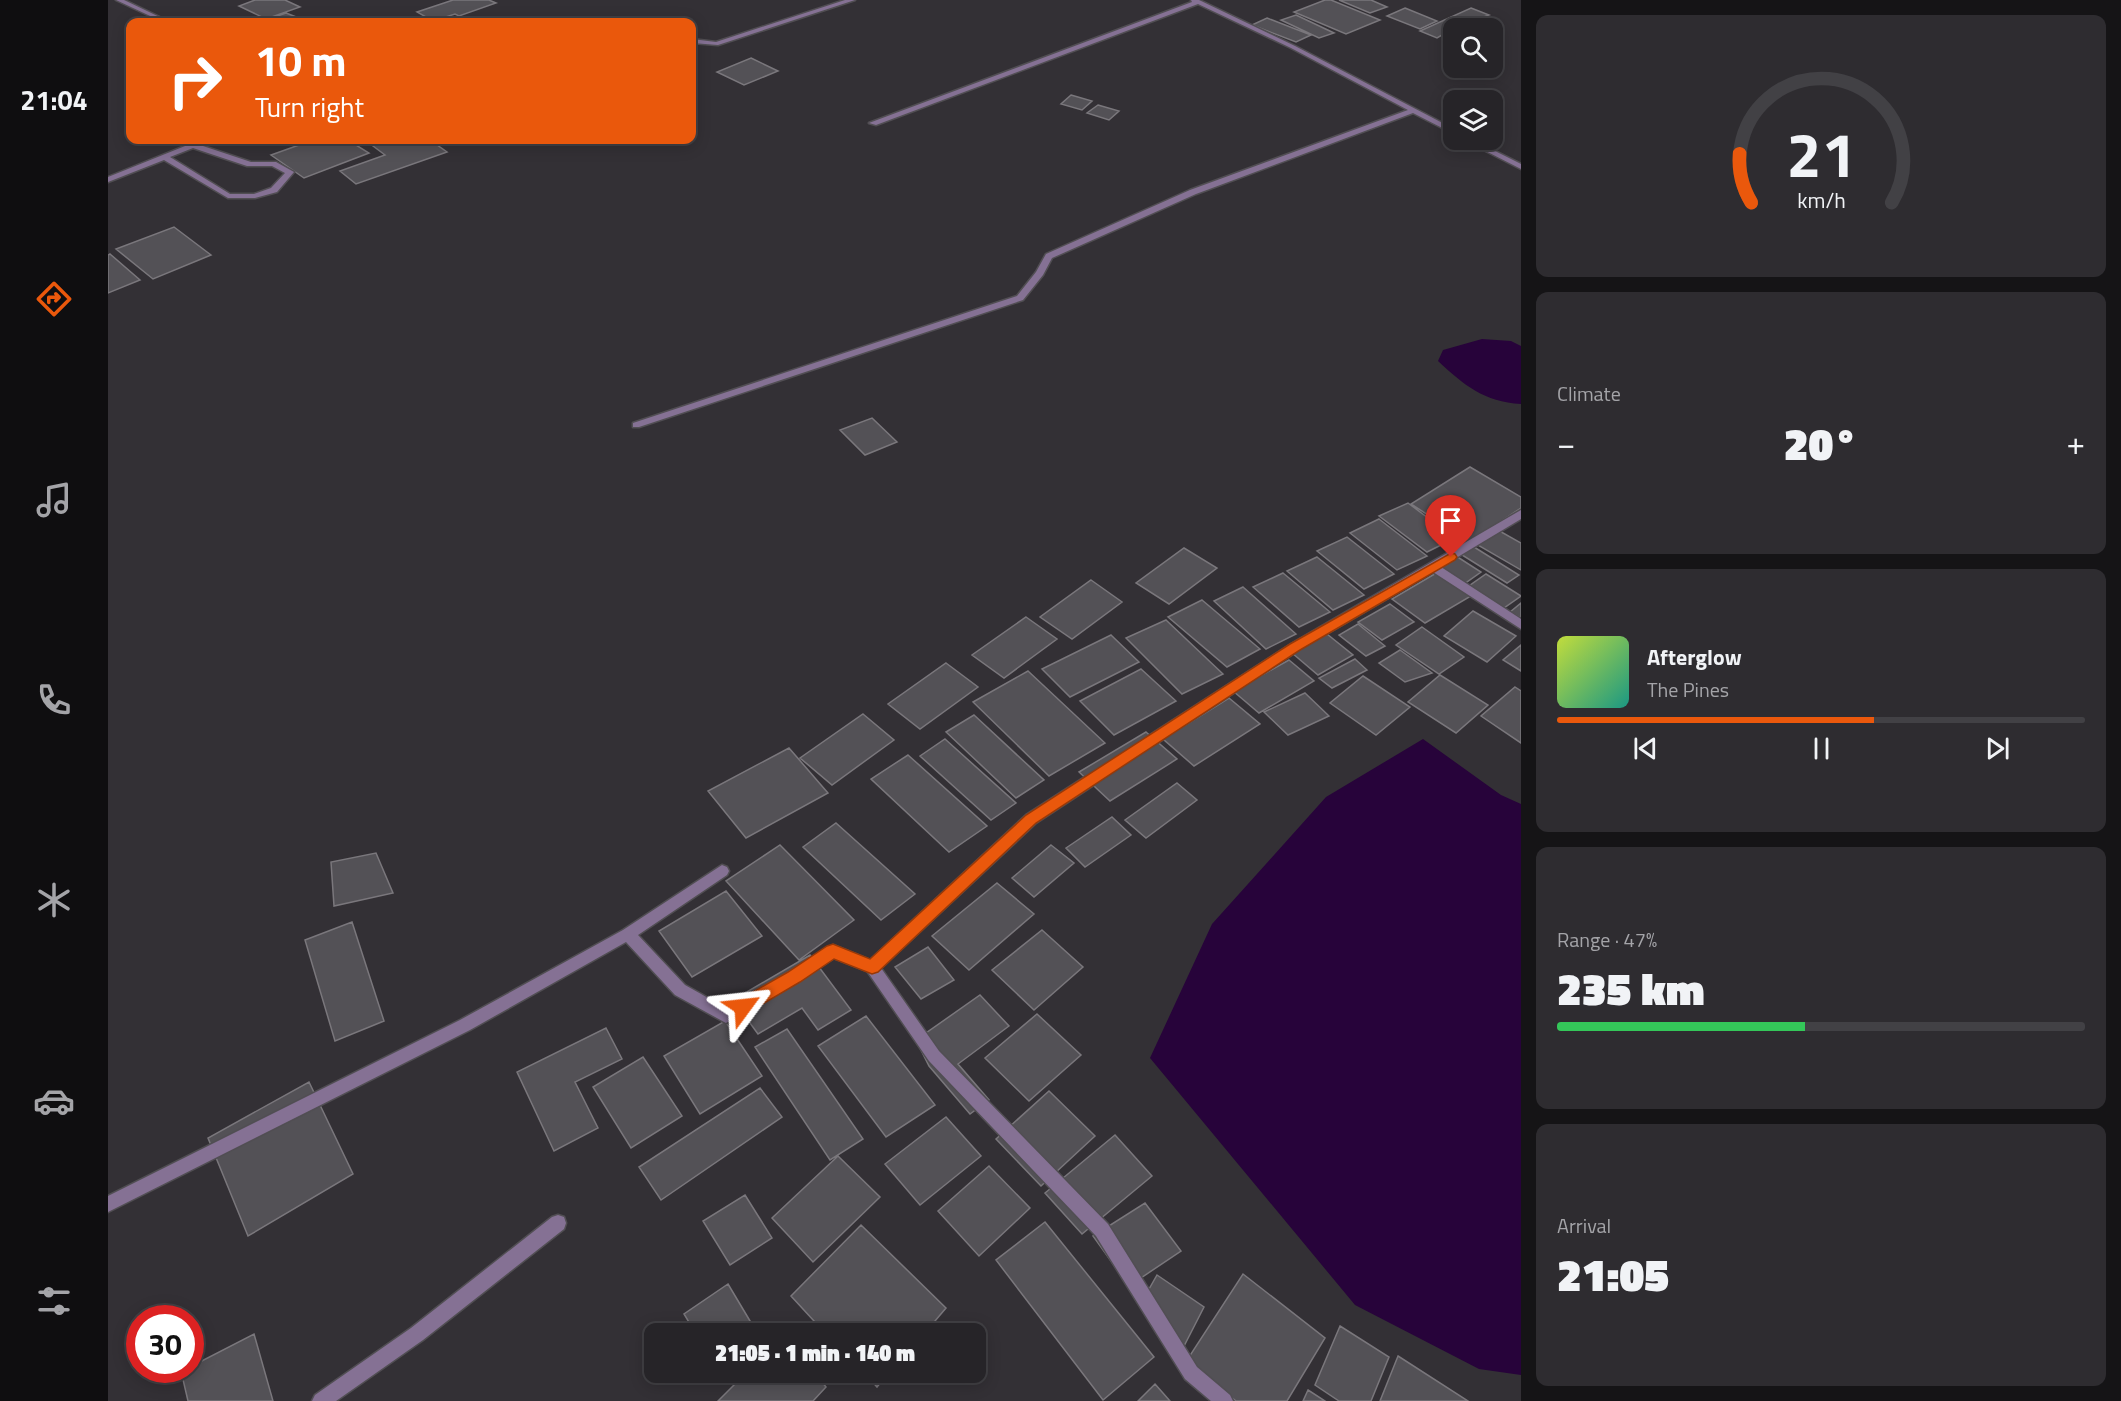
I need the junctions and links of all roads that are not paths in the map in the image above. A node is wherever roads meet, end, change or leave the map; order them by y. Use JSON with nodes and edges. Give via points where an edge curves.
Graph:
{"nodes":[{"id":1,"x":119,"y":0,"type":"edge"},
{"id":2,"x":852,"y":0,"type":"edge"},
{"id":3,"x":1196,"y":1,"type":"edge"},
{"id":4,"x":158,"y":18,"type":"edge"},
{"id":5,"x":696,"y":42,"type":"edge"},
{"id":6,"x":1413,"y":111,"type":"junction"},
{"id":7,"x":873,"y":123,"type":"dead end"},
{"id":8,"x":1443,"y":126,"type":"edge"},
{"id":9,"x":193,"y":145,"type":"joint"},
{"id":10,"x":1488,"y":150,"type":"edge"},
{"id":11,"x":165,"y":157,"type":"junction"},
{"id":12,"x":1521,"y":167,"type":"edge"},
{"id":13,"x":108,"y":180,"type":"edge"},
{"id":14,"x":636,"y":425,"type":"dead end"},
{"id":15,"x":1521,"y":514,"type":"edge"},
{"id":16,"x":1433,"y":567,"type":"junction"},
{"id":17,"x":1519,"y":621,"type":"edge"},
{"id":18,"x":722,"y":872,"type":"dead end"},
{"id":19,"x":628,"y":934,"type":"junction"},
{"id":20,"x":872,"y":967,"type":"junction"},
{"id":21,"x":108,"y":1204,"type":"edge"},
{"id":22,"x":558,"y":1223,"type":"dead end"},
{"id":23,"x":321,"y":1401,"type":"edge"},
{"id":24,"x":1224,"y":1401,"type":"edge"}],
"edges":[{"from":1,"to":4,"type":"street"},
{"from":2,"to":5,"type":"street","via":[[716,44]]},
{"from":3,"to":6,"type":"street"},
{"from":3,"to":7,"type":"street"},
{"from":6,"to":8,"type":"street"},
{"from":6,"to":14,"type":"street","via":[[1193,192],[1049,256],[1020,298]]},
{"from":9,"to":11,"type":"street"},
{"from":9,"to":11,"type":"street","via":[[250,164],[273,164],[290,172],[274,190],[255,196],[228,196]]},
{"from":10,"to":12,"type":"street"},
{"from":11,"to":13,"type":"street"},
{"from":15,"to":16,"type":"street"},
{"from":16,"to":17,"type":"street"},
{"from":16,"to":20,"type":"street","via":[[1295,647],[1031,819]]},
{"from":18,"to":19,"type":"street"},
{"from":19,"to":20,"type":"street","via":[[680,990],[726,1017],[833,951]]},
{"from":19,"to":21,"type":"street","via":[[465,1025]]},
{"from":20,"to":24,"type":"street","via":[[934,1056],[1102,1230],[1191,1373]]},
{"from":22,"to":23,"type":"street","via":[[417,1334]]}]}
